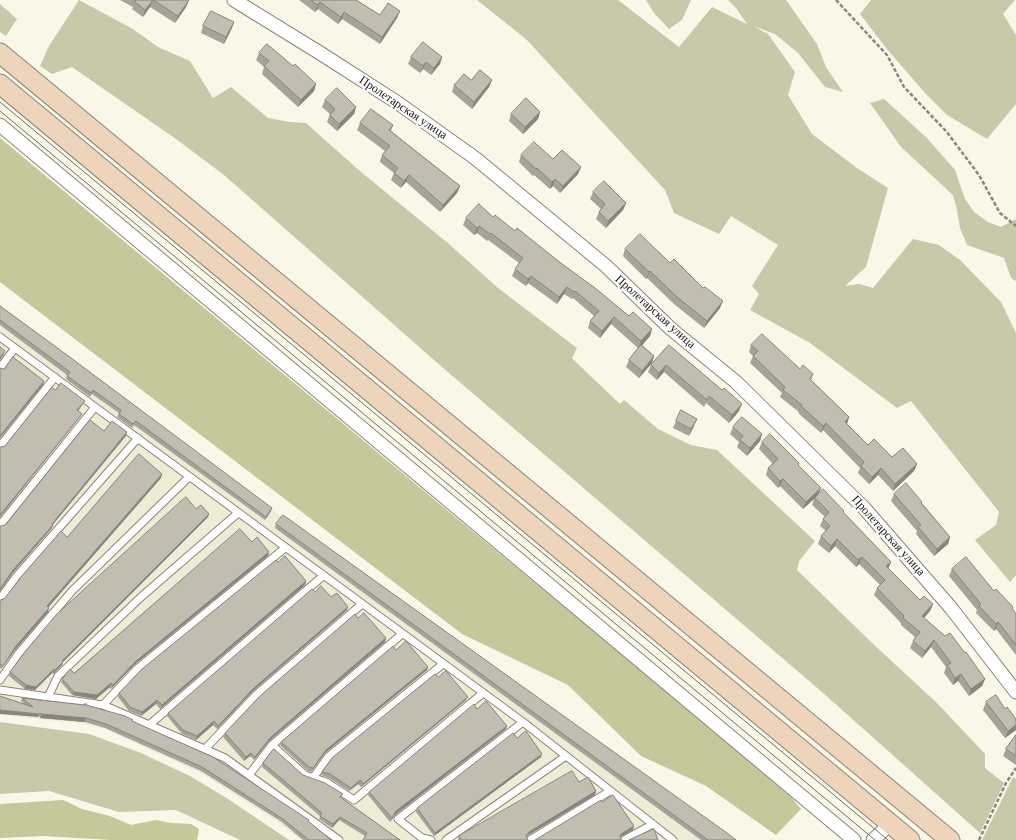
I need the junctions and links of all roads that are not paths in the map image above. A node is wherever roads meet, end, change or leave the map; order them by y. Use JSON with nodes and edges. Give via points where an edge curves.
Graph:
{"nodes":[{"id":1,"x":234,"y":0,"type":"edge"},
{"id":2,"x":0,"y":53,"type":"edge"},
{"id":3,"x":0,"y":84,"type":"edge"},
{"id":4,"x":0,"y":125,"type":"edge"},
{"id":5,"x":0,"y":337,"type":"edge"},
{"id":6,"x":15,"y":348,"type":"junction"},
{"id":7,"x":0,"y":368,"type":"edge"},
{"id":8,"x":55,"y":377,"type":"junction"},
{"id":9,"x":95,"y":407,"type":"junction"},
{"id":10,"x":138,"y":438,"type":"junction"},
{"id":11,"x":0,"y":446,"type":"edge"},
{"id":12,"x":189,"y":477,"type":"junction"},
{"id":13,"x":238,"y":513,"type":"junction"},
{"id":14,"x":0,"y":525,"type":"edge"},
{"id":15,"x":285,"y":548,"type":"junction"},
{"id":16,"x":323,"y":576,"type":"junction"},
{"id":17,"x":0,"y":599,"type":"edge"},
{"id":18,"x":362,"y":604,"type":"junction"},
{"id":19,"x":402,"y":634,"type":"junction"},
{"id":20,"x":443,"y":664,"type":"junction"},
{"id":21,"x":0,"y":680,"type":"edge"},
{"id":22,"x":0,"y":690,"type":"edge"},
{"id":23,"x":1016,"y":692,"type":"edge"},
{"id":24,"x":483,"y":693,"type":"junction"},
{"id":25,"x":48,"y":697,"type":"junction"},
{"id":26,"x":103,"y":705,"type":"junction"},
{"id":27,"x":523,"y":722,"type":"junction"},
{"id":28,"x":149,"y":725,"type":"junction"},
{"id":29,"x":272,"y":745,"type":"junction"},
{"id":30,"x":205,"y":749,"type":"junction"},
{"id":31,"x":566,"y":756,"type":"junction"},
{"id":32,"x":248,"y":775,"type":"junction"},
{"id":33,"x":313,"y":778,"type":"junction"},
{"id":34,"x":610,"y":791,"type":"junction"},
{"id":35,"x":653,"y":824,"type":"junction"},
{"id":36,"x":890,"y":824,"type":"junction"},
{"id":37,"x":339,"y":840,"type":"edge"},
{"id":38,"x":431,"y":840,"type":"edge"},
{"id":39,"x":446,"y":840,"type":"edge"},
{"id":40,"x":530,"y":840,"type":"edge"},
{"id":41,"x":624,"y":840,"type":"edge"},
{"id":42,"x":673,"y":840,"type":"edge"},
{"id":43,"x":854,"y":840,"type":"edge"},
{"id":44,"x":873,"y":840,"type":"edge"},
{"id":45,"x":910,"y":840,"type":"edge"},
{"id":46,"x":950,"y":840,"type":"edge"}],
"edges":[{"from":1,"to":23,"type":"street","name":"Пролетарская улица","via":[[392,99],[469,153],[606,266],[671,329],[736,382],[865,509],[951,608]]},
{"from":2,"to":46,"type":"main road"},
{"from":3,"to":36,"type":"main road"},
{"from":4,"to":43,"type":"street"},
{"from":5,"to":6,"type":"lane"},
{"from":6,"to":7,"type":"lane"},
{"from":6,"to":8,"type":"lane"},
{"from":8,"to":9,"type":"lane"},
{"from":8,"to":11,"type":"lane"},
{"from":9,"to":10,"type":"lane"},
{"from":9,"to":14,"type":"lane"},
{"from":10,"to":12,"type":"lane"},
{"from":10,"to":17,"type":"lane"},
{"from":12,"to":13,"type":"lane"},
{"from":12,"to":21,"type":"lane","via":[[72,591],[19,653]]},
{"from":13,"to":15,"type":"lane"},
{"from":13,"to":25,"type":"lane","via":[[141,597],[58,676]]},
{"from":15,"to":16,"type":"lane"},
{"from":15,"to":26,"type":"lane","via":[[137,669]]},
{"from":16,"to":18,"type":"lane"},
{"from":16,"to":28,"type":"lane"},
{"from":18,"to":19,"type":"lane"},
{"from":18,"to":30,"type":"lane","via":[[256,695]]},
{"from":19,"to":20,"type":"lane"},
{"from":19,"to":29,"type":"lane"},
{"from":20,"to":24,"type":"lane"},
{"from":20,"to":33,"type":"lane","via":[[328,757]]},
{"from":22,"to":25,"type":"lane"},
{"from":24,"to":27,"type":"lane"},
{"from":24,"to":33,"type":"lane","via":[[354,800],[326,782]]},
{"from":25,"to":26,"type":"lane"},
{"from":26,"to":28,"type":"lane"},
{"from":27,"to":31,"type":"lane"},
{"from":27,"to":38,"type":"lane","via":[[398,819],[422,838]]},
{"from":28,"to":30,"type":"lane"},
{"from":29,"to":32,"type":"lane"},
{"from":29,"to":33,"type":"lane","via":[[305,775]]},
{"from":30,"to":32,"type":"lane","via":[[225,758]]},
{"from":31,"to":34,"type":"lane"},
{"from":31,"to":39,"type":"lane"},
{"from":32,"to":37,"type":"lane"},
{"from":34,"to":35,"type":"lane"},
{"from":34,"to":40,"type":"lane"},
{"from":35,"to":41,"type":"lane"},
{"from":35,"to":42,"type":"lane"},
{"from":36,"to":44,"type":"street"},
{"from":36,"to":45,"type":"main road"}]}
